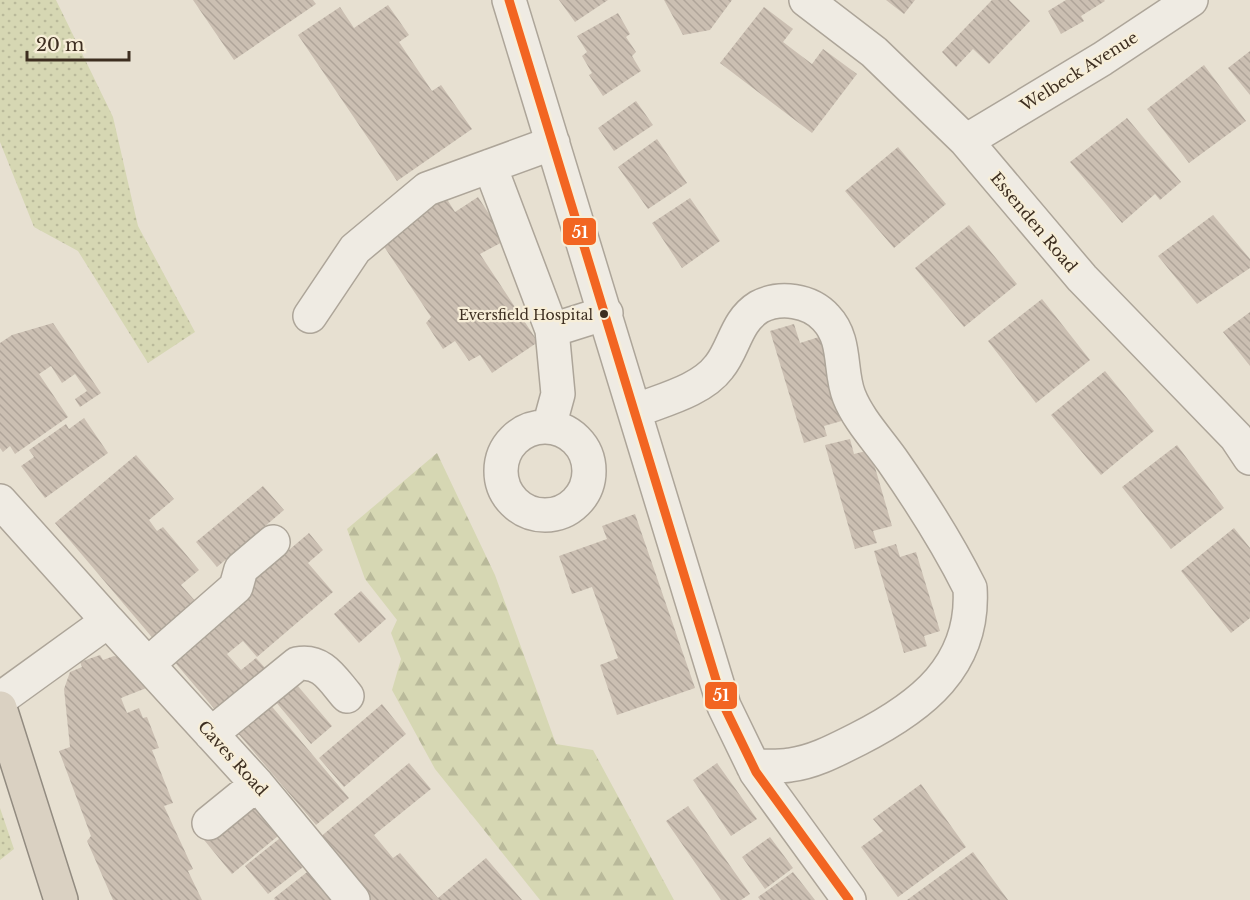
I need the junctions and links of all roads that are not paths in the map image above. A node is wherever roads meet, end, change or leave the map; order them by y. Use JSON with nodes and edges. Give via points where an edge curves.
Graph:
{"nodes":[{"id":1,"x":509,"y":0,"type":"edge"},
{"id":2,"x":806,"y":0,"type":"edge"},
{"id":3,"x":1191,"y":0,"type":"edge"},
{"id":4,"x":966,"y":141,"type":"junction"},
{"id":5,"x":553,"y":143,"type":"junction"},
{"id":6,"x":490,"y":166,"type":"junction"},
{"id":7,"x":606,"y":313,"type":"junction"},
{"id":8,"x":310,"y":316,"type":"dead end"},
{"id":9,"x":552,"y":330,"type":"junction"},
{"id":10,"x":635,"y":411,"type":"junction"},
{"id":11,"x":549,"y":427,"type":"dead end"},
{"id":12,"x":1250,"y":458,"type":"edge"},
{"id":13,"x":0,"y":501,"type":"edge"},
{"id":14,"x":273,"y":542,"type":"dead end"},
{"id":15,"x":108,"y":621,"type":"junction"},
{"id":16,"x":148,"y":664,"type":"junction"},
{"id":17,"x":347,"y":696,"type":"dead end"},
{"id":18,"x":0,"y":699,"type":"edge"},
{"id":19,"x":0,"y":708,"type":"edge"},
{"id":20,"x":211,"y":734,"type":"junction"},
{"id":21,"x":753,"y":766,"type":"junction"},
{"id":22,"x":257,"y":784,"type":"junction"},
{"id":23,"x":209,"y":823,"type":"dead end"},
{"id":24,"x":61,"y":900,"type":"edge"},
{"id":25,"x":352,"y":900,"type":"edge"},
{"id":26,"x":849,"y":900,"type":"edge"}],
"edges":[{"from":1,"to":5,"type":"street"},
{"from":2,"to":4,"type":"street","name":"Essenden Road","via":[[874,52]]},
{"from":3,"to":4,"type":"street","name":"Welbeck Avenue"},
{"from":4,"to":12,"type":"street","name":"Essenden Road","via":[[1082,278],[1236,437]]},
{"from":5,"to":6,"type":"street"},
{"from":5,"to":7,"type":"street"},
{"from":6,"to":8,"type":"street","via":[[427,189],[355,249]]},
{"from":6,"to":9,"type":"street"},
{"from":7,"to":9,"type":"street"},
{"from":7,"to":10,"type":"street"},
{"from":9,"to":11,"type":"street","via":[[558,393]]},
{"from":10,"to":21,"type":"street","via":[[724,706]]},
{"from":10,"to":21,"type":"street","via":[[706,380],[720,367],[745,321],[759,308],[789,299],[814,309],[826,317],[834,331],[843,353],[848,394],[860,416],[893,461],[970,588],[972,610],[962,647],[946,676],[915,705],[880,728],[814,760],[789,766]]},
{"from":13,"to":15,"type":"street","name":"Caves Road"},
{"from":14,"to":16,"type":"street","via":[[241,569],[236,587]]},
{"from":15,"to":16,"type":"street","name":"Caves Road"},
{"from":15,"to":18,"type":"street"},
{"from":16,"to":20,"type":"street","name":"Caves Road"},
{"from":17,"to":20,"type":"street","via":[[323,668],[314,663],[297,664]]},
{"from":19,"to":24,"type":"highway"},
{"from":20,"to":22,"type":"street","name":"Caves Road"},
{"from":21,"to":26,"type":"street"},
{"from":22,"to":23,"type":"street"},
{"from":22,"to":25,"type":"street","name":"Caves Road"}]}
